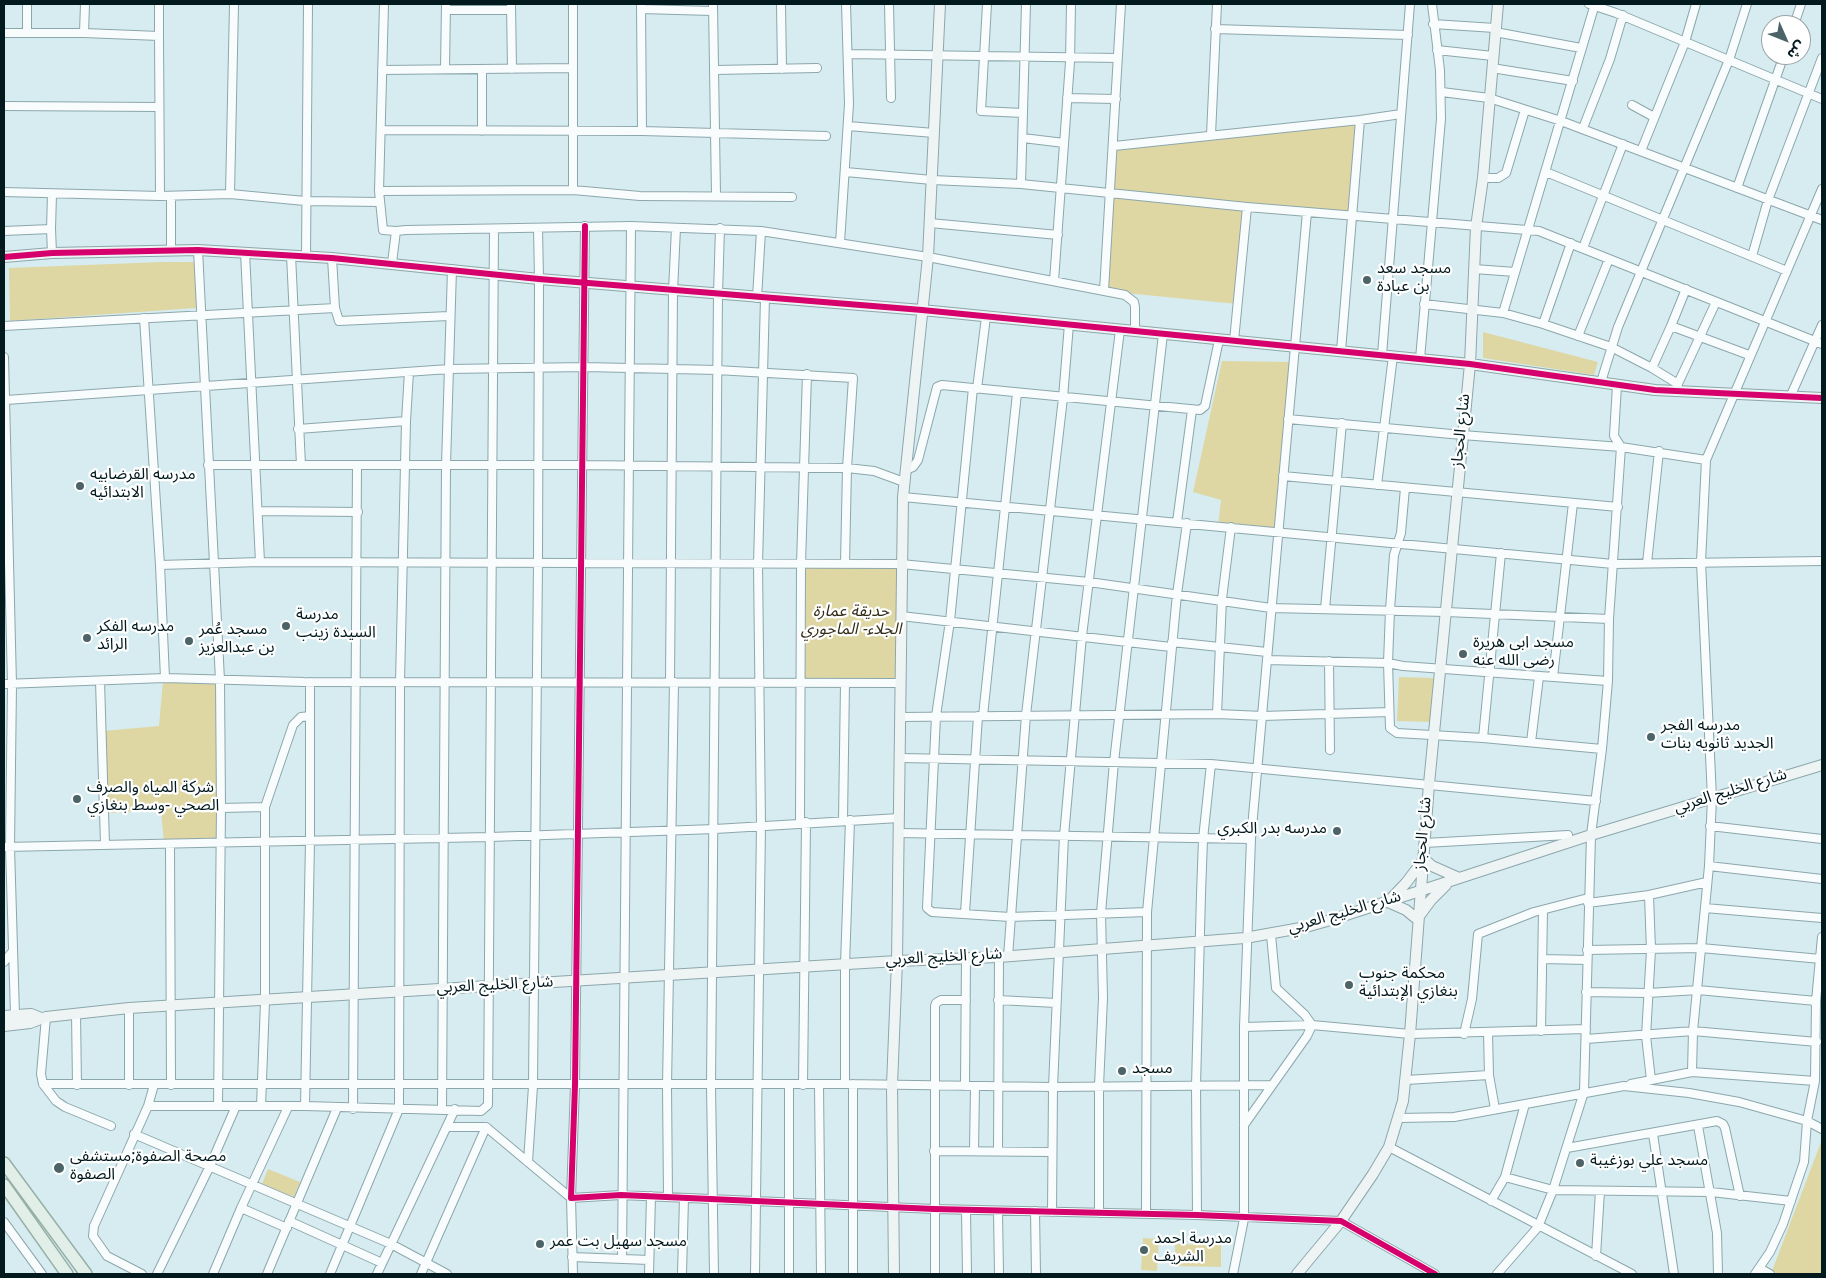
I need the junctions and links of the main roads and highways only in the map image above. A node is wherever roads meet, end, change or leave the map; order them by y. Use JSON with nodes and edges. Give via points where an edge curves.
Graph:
{"nodes":[{"id":1,"x":940,"y":4,"type":"edge"},
{"id":2,"x":1498,"y":4,"type":"edge"},
{"id":3,"x":4,"y":257,"type":"edge"},
{"id":4,"x":922,"y":310,"type":"junction"},
{"id":5,"x":1470,"y":364,"type":"junction"},
{"id":6,"x":1822,"y":398,"type":"edge"},
{"id":7,"x":1822,"y":765,"type":"edge"},
{"id":8,"x":1424,"y":859,"type":"junction"},
{"id":9,"x":1454,"y":880,"type":"junction"},
{"id":10,"x":1420,"y":892,"type":"junction"},
{"id":11,"x":1388,"y":902,"type":"junction"},
{"id":12,"x":1417,"y":919,"type":"junction"},
{"id":13,"x":897,"y":961,"type":"junction"},
{"id":14,"x":4,"y":1016,"type":"edge"},
{"id":15,"x":44,"y":1017,"type":"junction"},
{"id":16,"x":4,"y":1026,"type":"edge"},
{"id":17,"x":4,"y":1163,"type":"edge"},
{"id":18,"x":4,"y":1185,"type":"edge"},
{"id":19,"x":67,"y":1274,"type":"edge"},
{"id":20,"x":86,"y":1274,"type":"edge"},
{"id":21,"x":894,"y":1274,"type":"edge"},
{"id":22,"x":1297,"y":1274,"type":"edge"}],
"edges":[{"from":1,"to":4,"type":"main road","via":[[930,223]]},
{"from":2,"to":5,"type":"main road","name":"شارع الحجاز","via":[[1476,227]]},
{"from":3,"to":4,"type":"main road","via":[[171,250],[245,252]]},
{"from":4,"to":5,"type":"main road"},
{"from":4,"to":13,"type":"main road","via":[[903,497]]},
{"from":5,"to":6,"type":"main road","via":[[1617,385],[1676,387],[1734,395]]},
{"from":5,"to":8,"type":"main road","name":"شارع الحجاز"},
{"from":7,"to":9,"type":"main road","name":"شارع الخليج العربي"},
{"from":8,"to":9,"type":"main road"},
{"from":8,"to":10,"type":"main road","name":"شارع الحجاز"},
{"from":8,"to":11,"type":"main road"},
{"from":9,"to":10,"type":"main road","name":"شارع الخليج العربي"},
{"from":9,"to":12,"type":"main road","via":[[1431,900]]},
{"from":10,"to":11,"type":"main road","name":"شارع الخليج العربي"},
{"from":10,"to":12,"type":"main road","name":"شارع الحجاز"},
{"from":11,"to":12,"type":"main road"},
{"from":11,"to":13,"type":"main road","name":"شارع الخليج العربي","via":[[1306,927],[1245,938],[1003,957]]},
{"from":12,"to":22,"type":"main road","name":"شارع الحجاز","via":[[1406,1080],[1399,1118],[1389,1147],[1358,1199]]},
{"from":13,"to":15,"type":"main road","name":"شارع الخليج العربي","via":[[129,1008]]},
{"from":13,"to":21,"type":"main road","via":[[892,1085]]},
{"from":14,"to":15,"type":"main road","name":"شارع الخليج العربي","via":[[31,1014]]},
{"from":15,"to":16,"type":"main road","name":"شارع الخليج العربي","via":[[30,1023]]},
{"from":17,"to":20,"type":"main road"},
{"from":18,"to":19,"type":"main road"}]}
